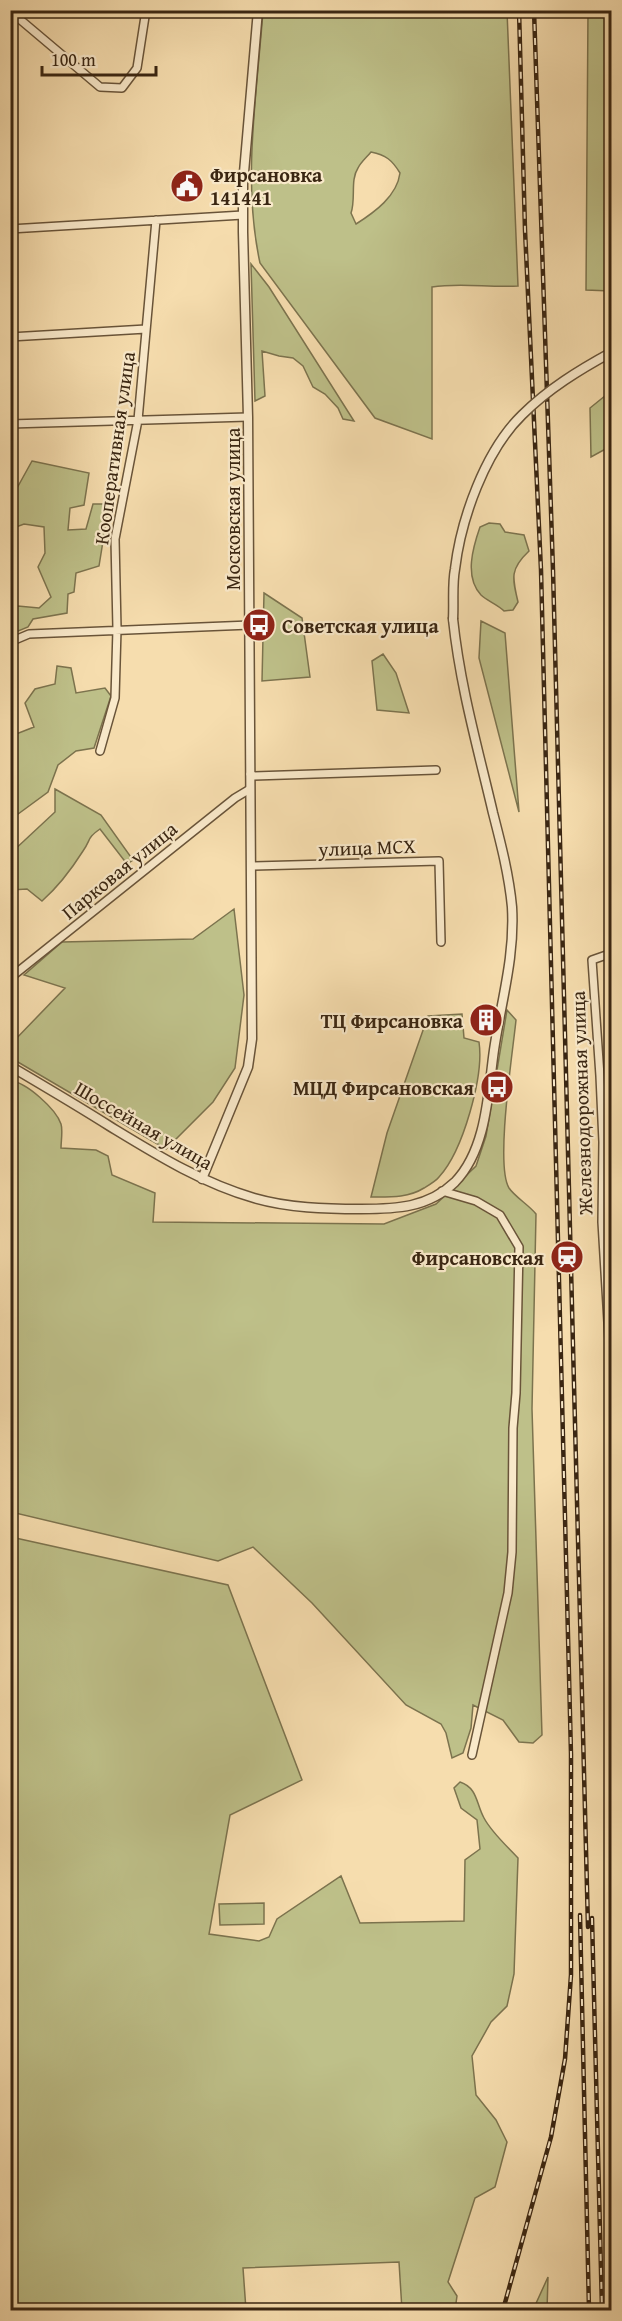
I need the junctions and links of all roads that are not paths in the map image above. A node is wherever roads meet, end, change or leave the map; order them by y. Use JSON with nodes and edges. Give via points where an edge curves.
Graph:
{"nodes":[{"id":1,"x":146,"y":10,"type":"edge"},
{"id":2,"x":258,"y":10,"type":"edge"},
{"id":3,"x":10,"y":11,"type":"edge"},
{"id":4,"x":243,"y":215,"type":"junction"},
{"id":5,"x":156,"y":220,"type":"junction"},
{"id":6,"x":10,"y":229,"type":"edge"},
{"id":7,"x":146,"y":329,"type":"junction"},
{"id":8,"x":10,"y":337,"type":"edge"},
{"id":9,"x":612,"y":352,"type":"edge"},
{"id":10,"x":248,"y":417,"type":"junction"},
{"id":11,"x":138,"y":420,"type":"junction"},
{"id":12,"x":10,"y":424,"type":"edge"},
{"id":13,"x":250,"y":624,"type":"junction"},
{"id":14,"x":117,"y":629,"type":"junction"},
{"id":15,"x":10,"y":642,"type":"edge"},
{"id":16,"x":100,"y":751,"type":"dead end"},
{"id":17,"x":436,"y":770,"type":"dead end"},
{"id":18,"x":250,"y":774,"type":"junction"},
{"id":19,"x":250,"y":789,"type":"junction"},
{"id":20,"x":251,"y":866,"type":"junction"},
{"id":21,"x":441,"y":942,"type":"dead end"},
{"id":22,"x":612,"y":953,"type":"edge"},
{"id":23,"x":10,"y":978,"type":"edge"},
{"id":24,"x":10,"y":1066,"type":"edge"},
{"id":25,"x":202,"y":1179,"type":"junction"},
{"id":26,"x":442,"y":1191,"type":"junction"},
{"id":27,"x":602,"y":1205,"type":"junction"},
{"id":28,"x":612,"y":1206,"type":"edge"},
{"id":29,"x":612,"y":1389,"type":"edge"},
{"id":30,"x":472,"y":1755,"type":"dead end"}],
"edges":[{"from":1,"to":3,"type":"street","via":[[137,68],[122,88],[100,87]]},
{"from":2,"to":4,"type":"street","name":"Московская улица"},
{"from":4,"to":5,"type":"street"},
{"from":4,"to":10,"type":"street","name":"Московская улица"},
{"from":5,"to":6,"type":"street"},
{"from":5,"to":7,"type":"street","name":"Кооперативная улица"},
{"from":7,"to":8,"type":"street"},
{"from":7,"to":11,"type":"street","name":"Кооперативная улица"},
{"from":9,"to":26,"type":"street","name":"Шоссейная улица","bridge":true,"via":[[567,377],[520,416],[498,446],[464,523],[454,570],[453,620],[458,663],[508,873],[512,909],[506,991],[477,1145],[455,1181]]},
{"from":10,"to":11,"type":"street"},
{"from":10,"to":13,"type":"street","name":"Московская улица"},
{"from":11,"to":12,"type":"street"},
{"from":11,"to":14,"type":"street","name":"Кооперативная улица","via":[[115,539]]},
{"from":13,"to":14,"type":"street"},
{"from":13,"to":18,"type":"street","name":"Московская улица"},
{"from":14,"to":15,"type":"street","via":[[29,634]]},
{"from":14,"to":16,"type":"street","name":"Кооперативная улица","via":[[116,698]]},
{"from":17,"to":18,"type":"street"},
{"from":18,"to":19,"type":"street","name":"Московская улица"},
{"from":19,"to":20,"type":"street","name":"Московская улица"},
{"from":19,"to":23,"type":"street","name":"Парковая улица"},
{"from":20,"to":21,"type":"street","name":"улица МСХ","via":[[439,861]]},
{"from":20,"to":25,"type":"street","name":"Московская улица","via":[[252,1039],[248,1066]]},
{"from":22,"to":27,"type":"street","name":"Железнодорожная улица","via":[[592,960],[602,1131]]},
{"from":24,"to":25,"type":"street","name":"Шоссейная улица","via":[[154,1155]]},
{"from":25,"to":26,"type":"street","name":"Шоссейная улица","via":[[257,1199],[327,1209],[410,1207]]},
{"from":26,"to":30,"type":"street","via":[[476,1201],[500,1215],[519,1246],[513,1552],[508,1593]]},
{"from":27,"to":28,"type":"street"},
{"from":27,"to":29,"type":"street","name":"Железнодорожная улица"}]}
